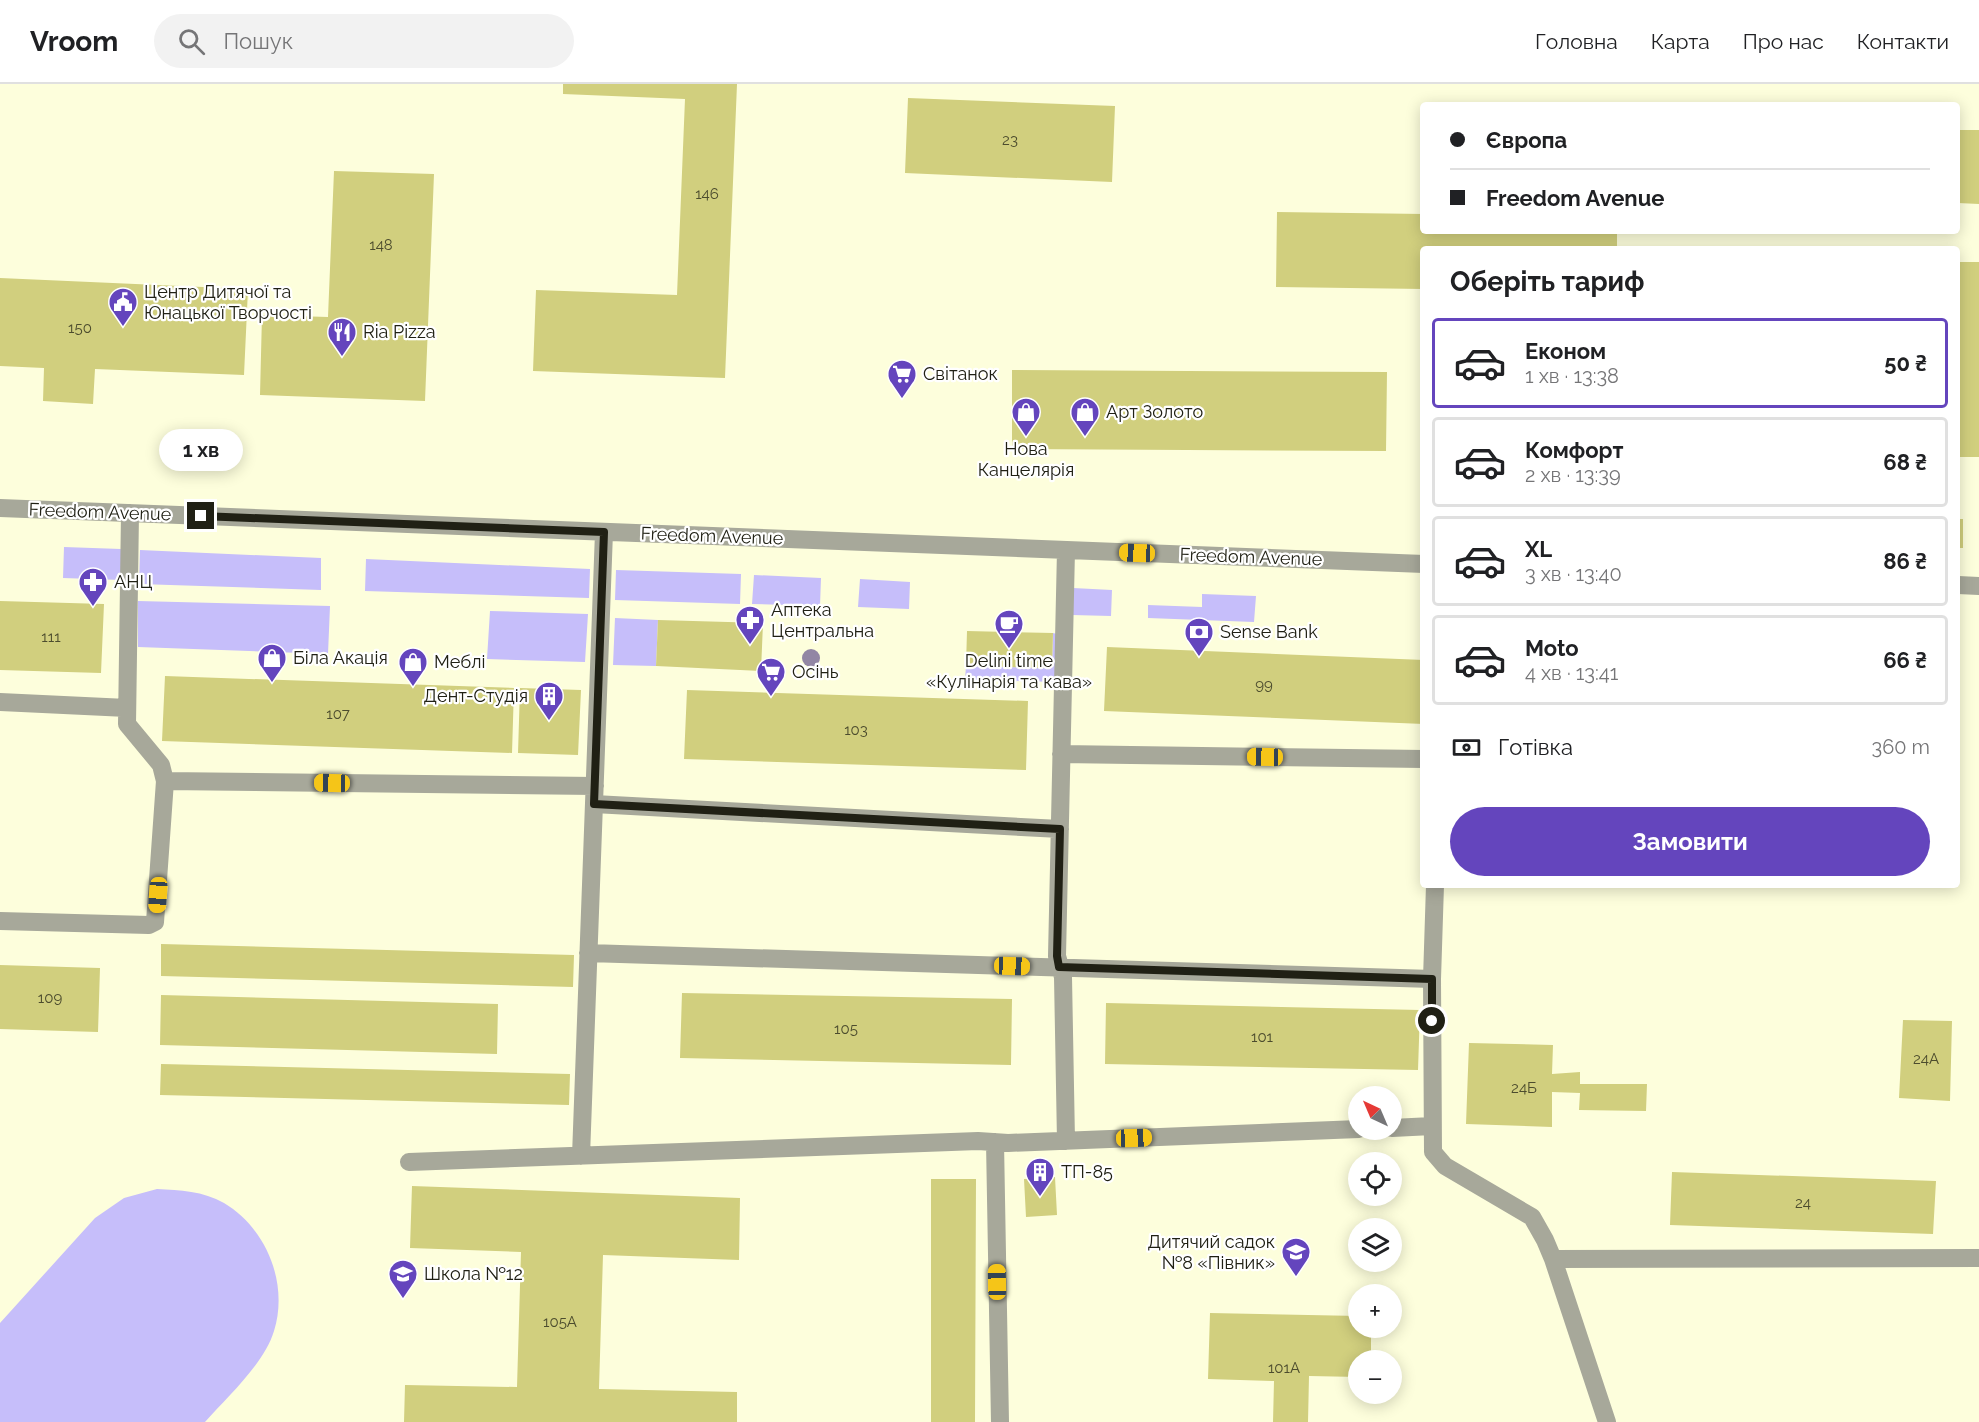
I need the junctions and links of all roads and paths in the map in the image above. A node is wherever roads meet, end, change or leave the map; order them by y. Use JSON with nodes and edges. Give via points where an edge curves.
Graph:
{"nodes":[{"id":1,"x":0,"y":508,"type":"edge"},
{"id":2,"x":130,"y":513,"type":"junction"},
{"id":3,"x":604,"y":532,"type":"junction"},
{"id":4,"x":1066,"y":550,"type":"junction"},
{"id":5,"x":1420,"y":564,"type":"edge"},
{"id":6,"x":1960,"y":585,"type":"edge"},
{"id":7,"x":1979,"y":586,"type":"edge"},
{"id":8,"x":0,"y":702,"type":"edge"},
{"id":9,"x":127,"y":708,"type":"junction"},
{"id":10,"x":1061,"y":754,"type":"junction"},
{"id":11,"x":1420,"y":759,"type":"edge"},
{"id":12,"x":165,"y":781,"type":"junction"},
{"id":13,"x":594,"y":795,"type":"junction"},
{"id":14,"x":1060,"y":829,"type":"junction"},
{"id":15,"x":1435,"y":888,"type":"edge"},
{"id":16,"x":0,"y":921,"type":"edge"},
{"id":17,"x":588,"y":953,"type":"junction"},
{"id":18,"x":1059,"y":967,"type":"junction"},
{"id":19,"x":1432,"y":979,"type":"junction"},
{"id":20,"x":1432,"y":1126,"type":"junction"},
{"id":21,"x":1402,"y":1128,"type":"edge"},
{"id":22,"x":1348,"y":1129,"type":"edge"},
{"id":23,"x":1066,"y":1141,"type":"junction"},
{"id":24,"x":994,"y":1142,"type":"junction"},
{"id":25,"x":581,"y":1156,"type":"junction"},
{"id":26,"x":409,"y":1162,"type":"dead end"},
{"id":27,"x":1979,"y":1258,"type":"edge"},
{"id":28,"x":1553,"y":1259,"type":"junction"},
{"id":29,"x":1000,"y":1422,"type":"edge"},
{"id":30,"x":1607,"y":1422,"type":"edge"}],
"edges":[{"from":1,"to":2,"type":"street","name":"Freedom Avenue"},
{"from":2,"to":3,"type":"street","name":"Freedom Avenue"},
{"from":2,"to":9,"type":"street"},
{"from":3,"to":4,"type":"street","name":"Freedom Avenue"},
{"from":3,"to":13,"type":"street"},
{"from":4,"to":5,"type":"street","name":"Freedom Avenue"},
{"from":4,"to":10,"type":"street"},
{"from":6,"to":7,"type":"street"},
{"from":8,"to":9,"type":"street"},
{"from":9,"to":12,"type":"street","via":[[127,724],[161,765]]},
{"from":10,"to":11,"type":"street"},
{"from":10,"to":14,"type":"street"},
{"from":12,"to":13,"type":"street"},
{"from":12,"to":16,"type":"street","via":[[155,922],[149,925]]},
{"from":13,"to":14,"type":"street"},
{"from":13,"to":17,"type":"street"},
{"from":14,"to":18,"type":"street"},
{"from":15,"to":19,"type":"street"},
{"from":17,"to":18,"type":"street"},
{"from":17,"to":25,"type":"street"},
{"from":18,"to":19,"type":"street"},
{"from":18,"to":23,"type":"street","via":[[1063,977]]},
{"from":19,"to":20,"type":"street"},
{"from":20,"to":21,"type":"street"},
{"from":20,"to":28,"type":"street","via":[[1432,1152],[1446,1166],[1532,1217]]},
{"from":22,"to":23,"type":"street"},
{"from":23,"to":24,"type":"street"},
{"from":24,"to":25,"type":"street"},
{"from":24,"to":29,"type":"street"},
{"from":25,"to":26,"type":"street"},
{"from":27,"to":28,"type":"street"},
{"from":28,"to":30,"type":"street"}]}
